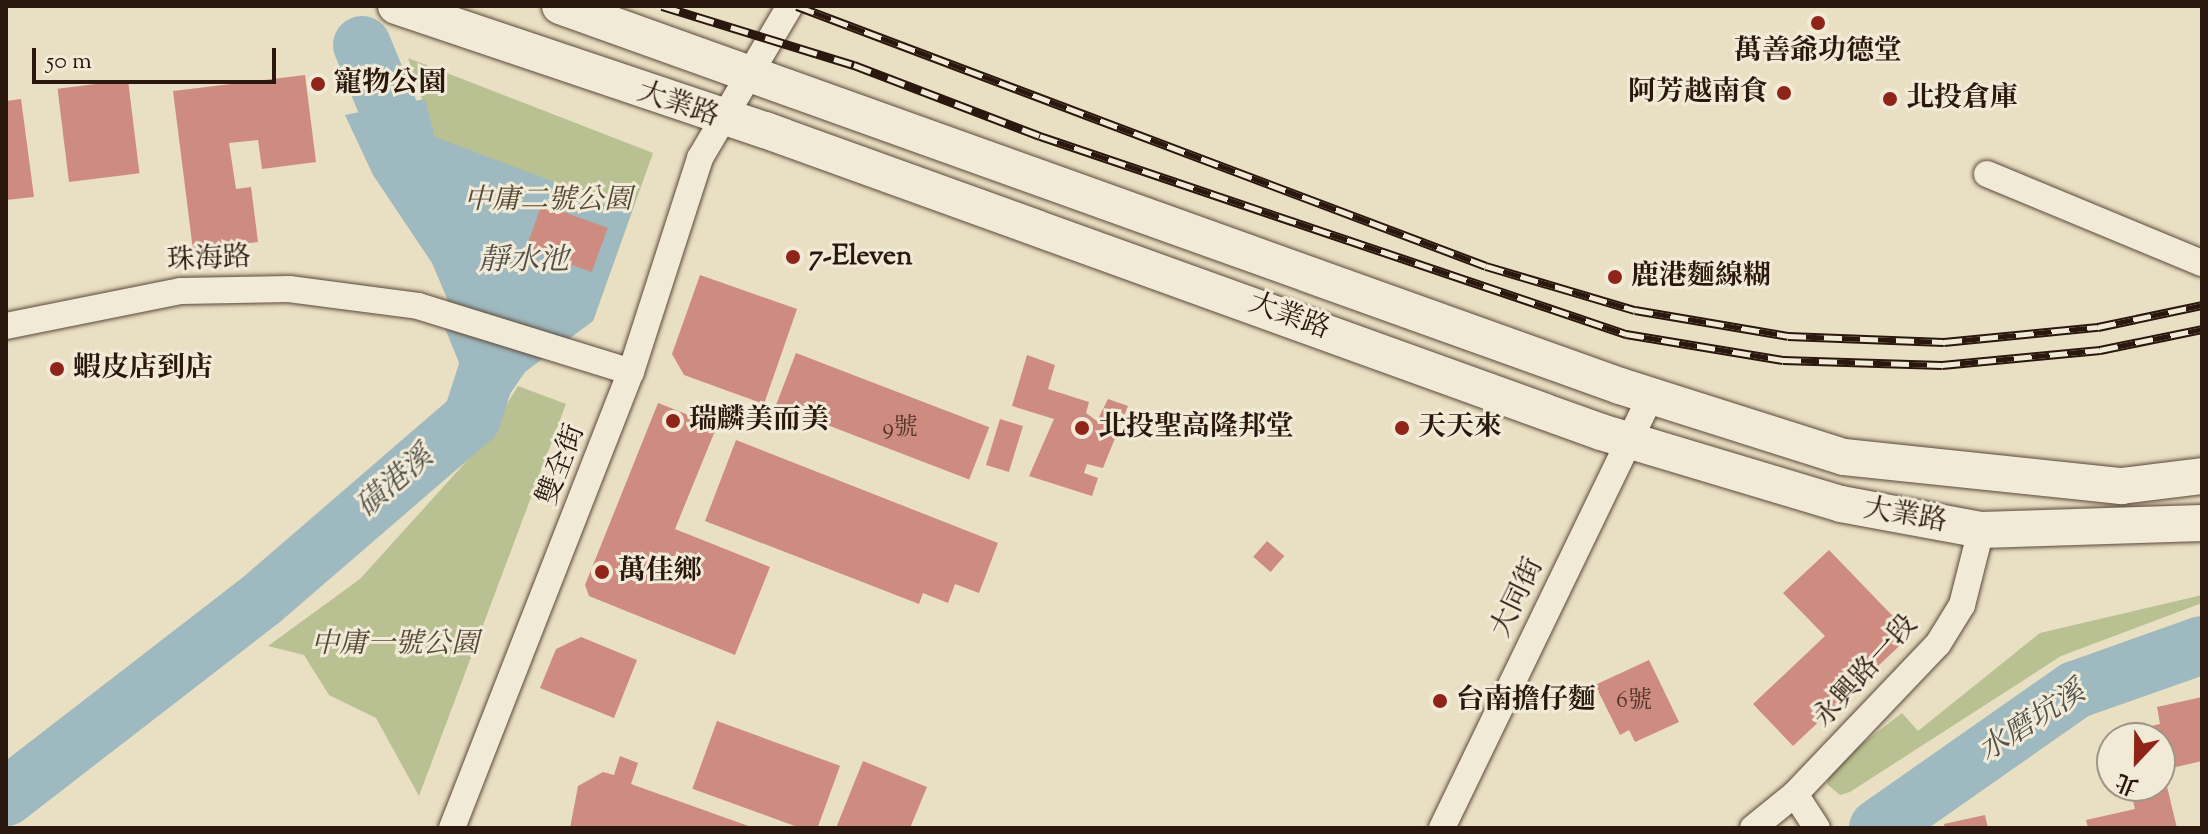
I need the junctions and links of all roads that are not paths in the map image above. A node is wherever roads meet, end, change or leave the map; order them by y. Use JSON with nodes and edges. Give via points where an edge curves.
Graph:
{"nodes":[{"id":1,"x":396,"y":6,"type":"edge"},
{"id":2,"x":560,"y":6,"type":"edge"},
{"id":3,"x":790,"y":6,"type":"edge"},
{"id":4,"x":750,"y":74,"type":"junction"},
{"id":5,"x":718,"y":120,"type":"junction"},
{"id":6,"x":1987,"y":174,"type":"dead end"},
{"id":7,"x":2202,"y":263,"type":"edge"},
{"id":8,"x":6,"y":326,"type":"edge"},
{"id":9,"x":631,"y":372,"type":"junction"},
{"id":10,"x":1651,"y":396,"type":"junction"},
{"id":11,"x":1629,"y":440,"type":"junction"},
{"id":12,"x":2202,"y":476,"type":"edge"},
{"id":13,"x":2202,"y":523,"type":"edge"},
{"id":14,"x":1981,"y":530,"type":"junction"},
{"id":15,"x":1805,"y":811,"type":"edge"},
{"id":16,"x":452,"y":828,"type":"edge"},
{"id":17,"x":1442,"y":828,"type":"edge"},
{"id":18,"x":1753,"y":828,"type":"edge"}],
"edges":[{"from":1,"to":5,"type":"main road","name":"大業路"},
{"from":2,"to":4,"type":"main road","name":"大業路"},
{"from":3,"to":4,"type":"street","name":"雙全街"},
{"from":4,"to":5,"type":"street","name":"雙全街"},
{"from":4,"to":10,"type":"main road","name":"大業路"},
{"from":5,"to":9,"type":"street","name":"雙全街"},
{"from":5,"to":11,"type":"main road","name":"大業路","via":[[765,130]]},
{"from":6,"to":7,"type":"street"},
{"from":8,"to":9,"type":"street","name":"珠海路","via":[[181,291],[289,289],[418,306]]},
{"from":9,"to":16,"type":"street","name":"雙全街"},
{"from":10,"to":11,"type":"street","name":"大同街"},
{"from":10,"to":12,"type":"main road","name":"大業路","via":[[1844,457],[2121,486]]},
{"from":11,"to":14,"type":"main road","name":"大業路","via":[[1841,504]]},
{"from":11,"to":17,"type":"street","name":"大同街"},
{"from":13,"to":14,"type":"main road","name":"大業路"},
{"from":14,"to":15,"type":"street","name":"永興路一段","via":[[1962,605],[1938,644]]},
{"from":15,"to":18,"type":"street","name":"永興路一段"}]}
